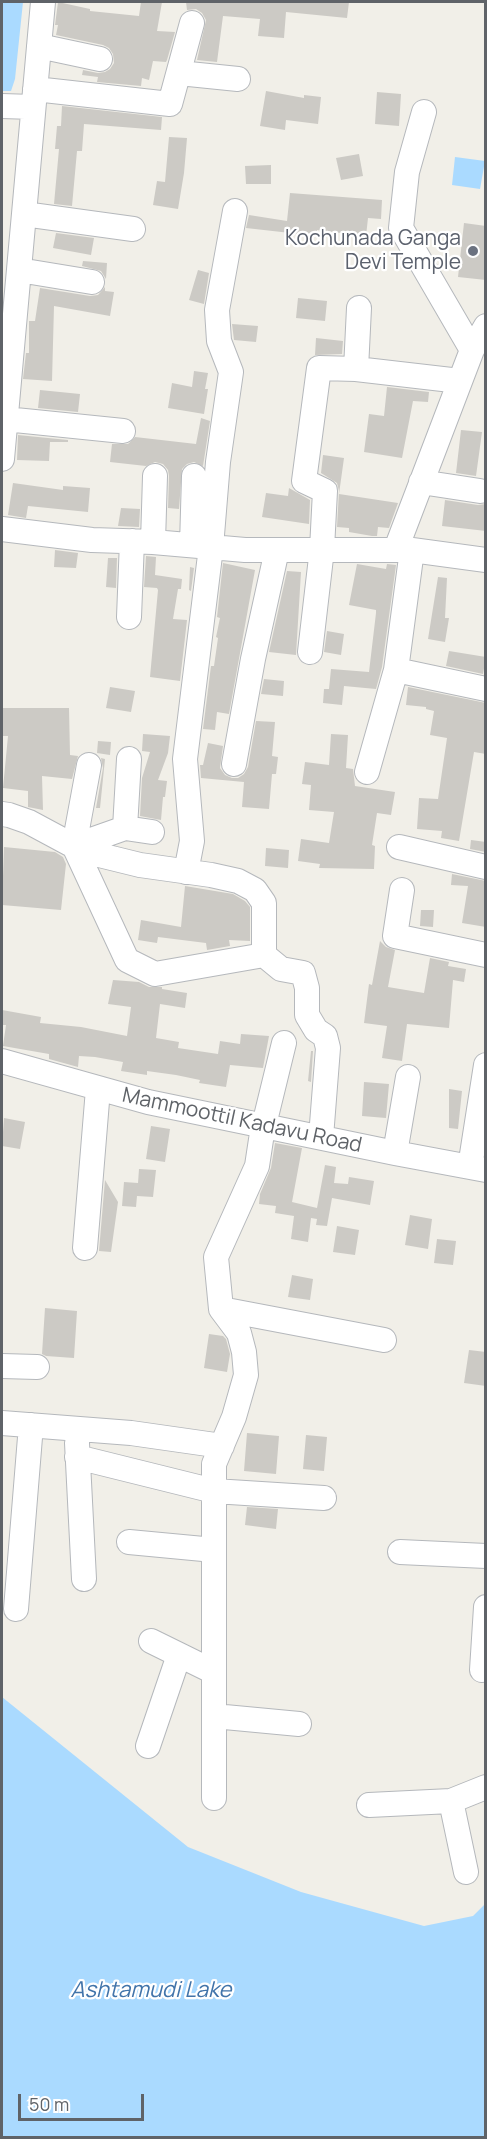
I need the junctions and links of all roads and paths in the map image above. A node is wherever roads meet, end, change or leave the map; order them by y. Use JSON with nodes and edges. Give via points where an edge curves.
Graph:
{"nodes":[{"id":1,"x":43,"y":2,"type":"edge"},
{"id":2,"x":192,"y":24,"type":"dead end"},
{"id":3,"x":39,"y":46,"type":"junction"},
{"id":4,"x":99,"y":59,"type":"dead end"},
{"id":5,"x":178,"y":73,"type":"junction"},
{"id":6,"x":238,"y":79,"type":"dead end"},
{"id":7,"x":34,"y":98,"type":"junction"},
{"id":8,"x":2,"y":106,"type":"edge"},
{"id":9,"x":424,"y":112,"type":"dead end"},
{"id":10,"x":235,"y":211,"type":"dead end"},
{"id":11,"x":16,"y":229,"type":"edge"},
{"id":12,"x":133,"y":229,"type":"dead end"},
{"id":13,"x":19,"y":270,"type":"junction"},
{"id":14,"x":92,"y":282,"type":"dead end"},
{"id":15,"x":359,"y":308,"type":"dead end"},
{"id":16,"x":486,"y":326,"type":"edge"},
{"id":17,"x":7,"y":341,"type":"edge"},
{"id":18,"x":471,"y":367,"type":"edge"},
{"id":19,"x":356,"y":369,"type":"junction"},
{"id":20,"x":5,"y":419,"type":"junction"},
{"id":21,"x":123,"y":431,"type":"dead end"},
{"id":22,"x":2,"y":457,"type":"edge"},
{"id":23,"x":155,"y":476,"type":"dead end"},
{"id":24,"x":194,"y":476,"type":"dead end"},
{"id":25,"x":421,"y":482,"type":"junction"},
{"id":26,"x":480,"y":491,"type":"dead end"},
{"id":27,"x":2,"y":529,"type":"edge"},
{"id":28,"x":143,"y":541,"type":"junction"},
{"id":29,"x":202,"y":546,"type":"junction"},
{"id":30,"x":322,"y":549,"type":"junction"},
{"id":31,"x":277,"y":550,"type":"junction"},
{"id":32,"x":404,"y":550,"type":"junction"},
{"id":33,"x":486,"y":560,"type":"edge"},
{"id":34,"x":129,"y":617,"type":"dead end"},
{"id":35,"x":310,"y":652,"type":"dead end"},
{"id":36,"x":396,"y":670,"type":"junction"},
{"id":37,"x":486,"y":689,"type":"edge"},
{"id":38,"x":129,"y":759,"type":"dead end"},
{"id":39,"x":234,"y":764,"type":"dead end"},
{"id":40,"x":89,"y":765,"type":"dead end"},
{"id":41,"x":368,"y":772,"type":"dead end"},
{"id":42,"x":2,"y":814,"type":"edge"},
{"id":43,"x":125,"y":828,"type":"junction"},
{"id":44,"x":152,"y":832,"type":"dead end"},
{"id":45,"x":74,"y":846,"type":"junction"},
{"id":46,"x":399,"y":847,"type":"dead end"},
{"id":47,"x":486,"y":867,"type":"edge"},
{"id":48,"x":186,"y":872,"type":"junction"},
{"id":49,"x":402,"y":890,"type":"dead end"},
{"id":50,"x":264,"y":955,"type":"junction"},
{"id":51,"x":486,"y":955,"type":"edge"},
{"id":52,"x":284,"y":1043,"type":"dead end"},
{"id":53,"x":2,"y":1061,"type":"edge"},
{"id":54,"x":486,"y":1065,"type":"edge"},
{"id":55,"x":408,"y":1077,"type":"dead end"},
{"id":56,"x":98,"y":1089,"type":"junction"},
{"id":57,"x":264,"y":1126,"type":"junction"},
{"id":58,"x":321,"y":1137,"type":"junction"},
{"id":59,"x":396,"y":1154,"type":"junction"},
{"id":60,"x":478,"y":1169,"type":"edge"},
{"id":61,"x":84,"y":1248,"type":"dead end"},
{"id":62,"x":221,"y":1309,"type":"junction"},
{"id":63,"x":384,"y":1340,"type":"dead end"},
{"id":64,"x":2,"y":1366,"type":"edge"},
{"id":65,"x":37,"y":1367,"type":"dead end"},
{"id":66,"x":2,"y":1422,"type":"edge"},
{"id":67,"x":31,"y":1425,"type":"junction"},
{"id":68,"x":76,"y":1429,"type":"junction"},
{"id":69,"x":222,"y":1446,"type":"junction"},
{"id":70,"x":77,"y":1457,"type":"junction"},
{"id":71,"x":214,"y":1491,"type":"junction"},
{"id":72,"x":324,"y":1498,"type":"dead end"},
{"id":73,"x":129,"y":1542,"type":"dead end"},
{"id":74,"x":214,"y":1550,"type":"junction"},
{"id":75,"x":400,"y":1552,"type":"dead end"},
{"id":76,"x":486,"y":1556,"type":"edge"},
{"id":77,"x":84,"y":1579,"type":"dead end"},
{"id":78,"x":486,"y":1607,"type":"edge"},
{"id":79,"x":16,"y":1609,"type":"dead end"},
{"id":80,"x":152,"y":1641,"type":"dead end"},
{"id":81,"x":179,"y":1655,"type":"junction"},
{"id":82,"x":482,"y":1670,"type":"dead end"},
{"id":83,"x":214,"y":1672,"type":"junction"},
{"id":84,"x":214,"y":1716,"type":"junction"},
{"id":85,"x":299,"y":1724,"type":"dead end"},
{"id":86,"x":148,"y":1746,"type":"dead end"},
{"id":87,"x":486,"y":1787,"type":"edge"},
{"id":88,"x":214,"y":1798,"type":"dead end"},
{"id":89,"x":452,"y":1802,"type":"junction"},
{"id":90,"x":369,"y":1805,"type":"dead end"},
{"id":91,"x":466,"y":1872,"type":"dead end"}],
"edges":[{"from":1,"to":3,"type":"street"},
{"from":2,"to":5,"type":"street"},
{"from":3,"to":4,"type":"street"},
{"from":3,"to":7,"type":"street"},
{"from":5,"to":6,"type":"street"},
{"from":5,"to":7,"type":"street","via":[[170,104]]},
{"from":7,"to":8,"type":"street"},
{"from":7,"to":11,"type":"street"},
{"from":9,"to":18,"type":"street","via":[[407,172],[401,228]]},
{"from":10,"to":29,"type":"street","via":[[217,310],[219,341],[231,372]]},
{"from":11,"to":12,"type":"street"},
{"from":11,"to":13,"type":"street"},
{"from":13,"to":14,"type":"street"},
{"from":13,"to":17,"type":"street"},
{"from":15,"to":19,"type":"street"},
{"from":16,"to":18,"type":"street"},
{"from":17,"to":20,"type":"street"},
{"from":18,"to":19,"type":"street"},
{"from":18,"to":25,"type":"street"},
{"from":19,"to":30,"type":"street","via":[[319,368],[304,481],[325,491]]},
{"from":20,"to":21,"type":"street"},
{"from":20,"to":22,"type":"street"},
{"from":23,"to":28,"type":"street"},
{"from":24,"to":29,"type":"street"},
{"from":25,"to":26,"type":"street"},
{"from":25,"to":32,"type":"street"},
{"from":27,"to":28,"type":"street","via":[[92,540]]},
{"from":28,"to":29,"type":"street"},
{"from":28,"to":34,"type":"street"},
{"from":29,"to":31,"type":"street"},
{"from":29,"to":48,"type":"street","via":[[185,759],[192,842]]},
{"from":30,"to":31,"type":"street"},
{"from":30,"to":32,"type":"street"},
{"from":30,"to":35,"type":"street"},
{"from":31,"to":39,"type":"street"},
{"from":32,"to":33,"type":"street"},
{"from":32,"to":36,"type":"street"},
{"from":36,"to":37,"type":"street"},
{"from":36,"to":41,"type":"street"},
{"from":38,"to":43,"type":"street"},
{"from":40,"to":45,"type":"street"},
{"from":42,"to":45,"type":"street","via":[[29,822]]},
{"from":43,"to":44,"type":"street"},
{"from":43,"to":45,"type":"street"},
{"from":45,"to":48,"type":"street","via":[[140,865]]},
{"from":45,"to":50,"type":"street","via":[[127,960],[155,974]]},
{"from":46,"to":47,"type":"street"},
{"from":48,"to":50,"type":"street","via":[[238,881],[255,890],[264,903]]},
{"from":49,"to":51,"type":"street","via":[[395,936]]},
{"from":50,"to":58,"type":"street","via":[[281,969],[303,973],[307,1015],[325,1036],[328,1048]]},
{"from":52,"to":57,"type":"street"},
{"from":53,"to":56,"type":"street","name":"Mammoottil Kadavu Road"},
{"from":54,"to":60,"type":"street"},
{"from":55,"to":59,"type":"street"},
{"from":56,"to":57,"type":"street","name":"Mammoottil Kadavu Road"},
{"from":56,"to":61,"type":"street"},
{"from":57,"to":58,"type":"street","name":"Mammoottil Kadavu Road"},
{"from":57,"to":62,"type":"street","via":[[257,1166],[216,1257]]},
{"from":58,"to":59,"type":"street","name":"Mammoottil Kadavu Road"},
{"from":59,"to":60,"type":"street","name":"Mammoottil Kadavu Road"},
{"from":62,"to":63,"type":"street"},
{"from":62,"to":69,"type":"street","via":[[238,1333],[246,1375]]},
{"from":64,"to":65,"type":"street"},
{"from":66,"to":67,"type":"street"},
{"from":67,"to":68,"type":"street"},
{"from":67,"to":79,"type":"street"},
{"from":68,"to":69,"type":"street"},
{"from":68,"to":70,"type":"street"},
{"from":69,"to":71,"type":"street","via":[[214,1464]]},
{"from":70,"to":71,"type":"street"},
{"from":70,"to":77,"type":"street"},
{"from":71,"to":72,"type":"street"},
{"from":71,"to":74,"type":"street"},
{"from":73,"to":74,"type":"street"},
{"from":74,"to":83,"type":"street"},
{"from":75,"to":76,"type":"street"},
{"from":78,"to":82,"type":"street"},
{"from":80,"to":81,"type":"street"},
{"from":81,"to":83,"type":"street"},
{"from":81,"to":86,"type":"street"},
{"from":83,"to":84,"type":"street"},
{"from":84,"to":85,"type":"street"},
{"from":84,"to":88,"type":"street"},
{"from":87,"to":89,"type":"street"},
{"from":89,"to":90,"type":"street"},
{"from":89,"to":91,"type":"street"}]}
